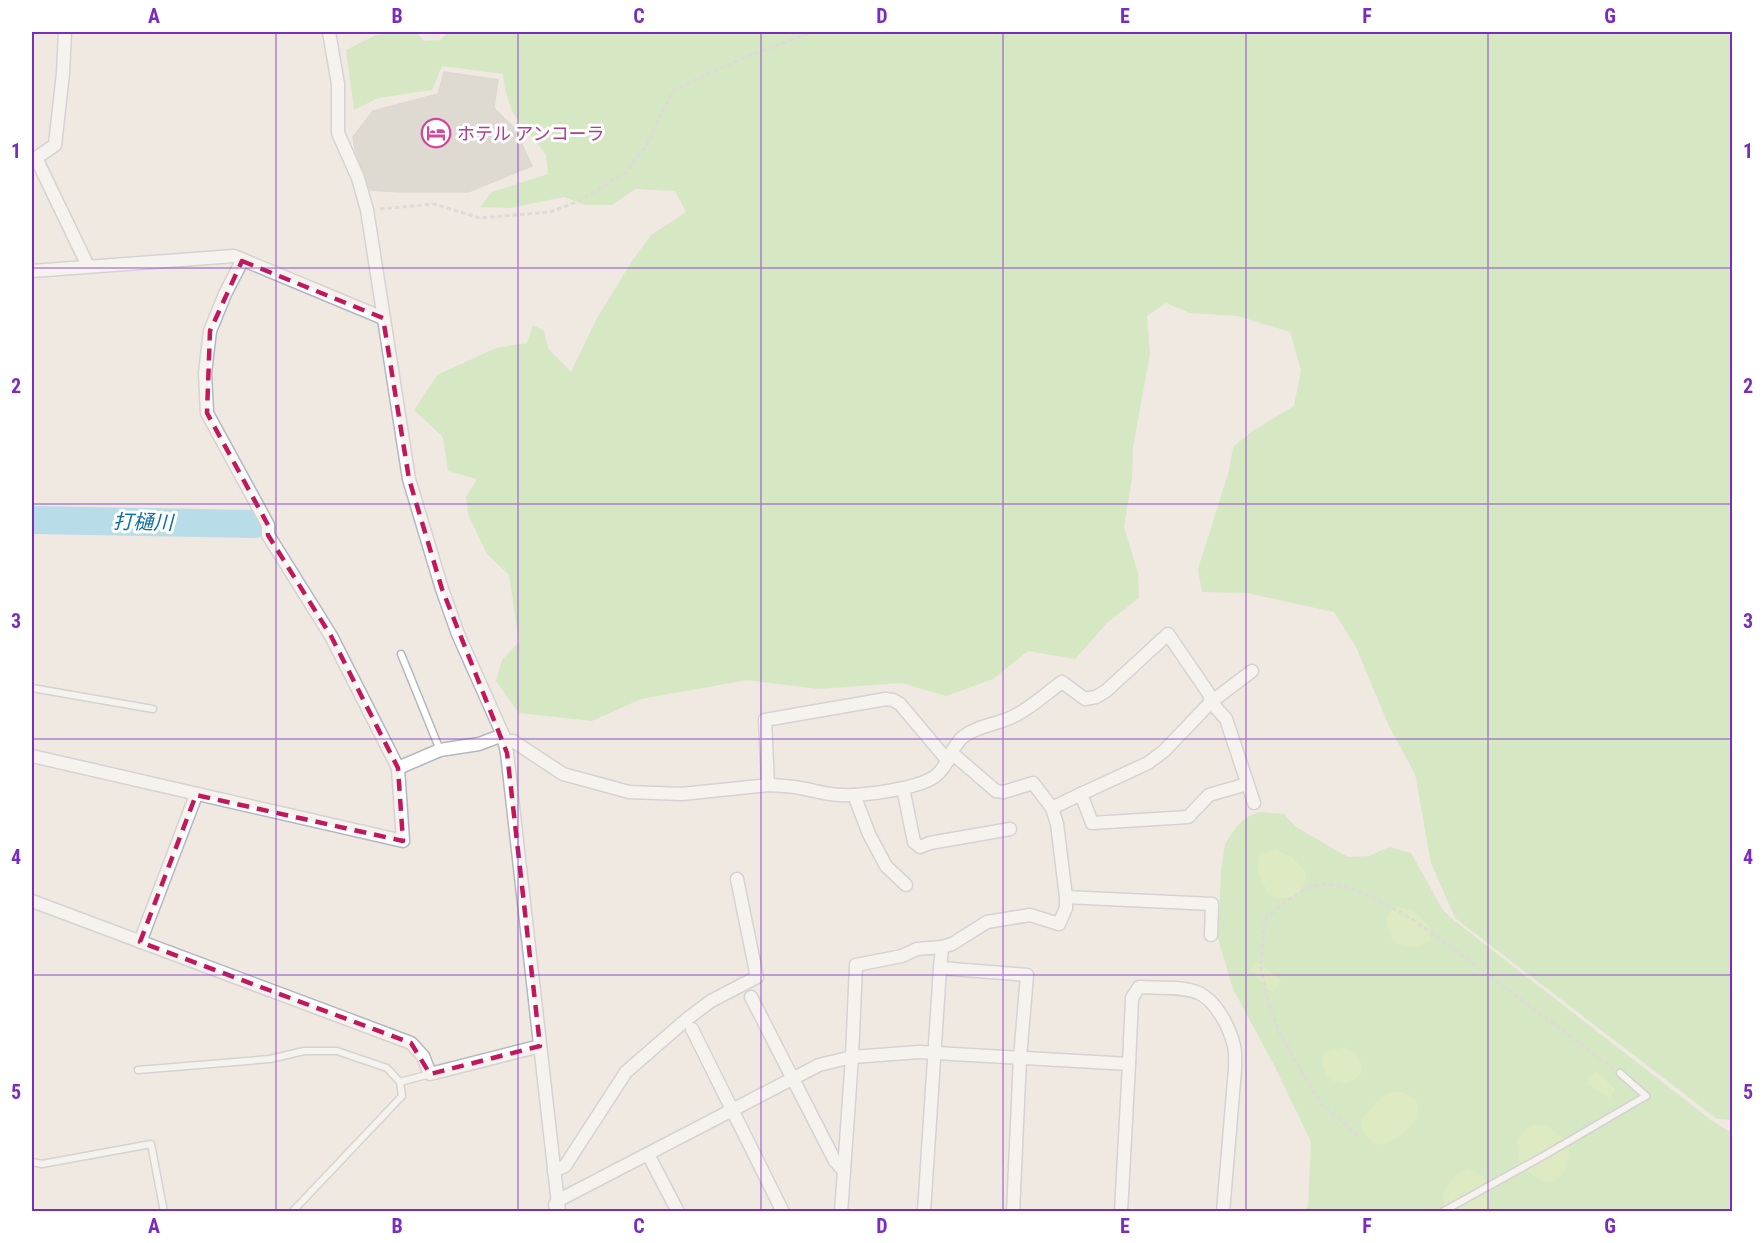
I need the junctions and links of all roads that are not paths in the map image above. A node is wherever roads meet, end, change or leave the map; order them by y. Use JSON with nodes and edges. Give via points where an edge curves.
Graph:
{"nodes":[{"id":1,"x":64,"y":32,"type":"edge"},
{"id":2,"x":329,"y":32,"type":"edge"},
{"id":3,"x":242,"y":261,"type":"junction"},
{"id":4,"x":88,"y":266,"type":"junction"},
{"id":5,"x":32,"y":271,"type":"edge"},
{"id":6,"x":383,"y":318,"type":"junction"},
{"id":7,"x":401,"y":654,"type":"dead end"},
{"id":8,"x":1252,"y":671,"type":"dead end"},
{"id":9,"x":32,"y":688,"type":"edge"},
{"id":10,"x":1211,"y":702,"type":"junction"},
{"id":11,"x":153,"y":709,"type":"dead end"},
{"id":12,"x":503,"y":738,"type":"junction"},
{"id":13,"x":440,"y":750,"type":"junction"},
{"id":14,"x":32,"y":756,"type":"edge"},
{"id":15,"x":950,"y":758,"type":"junction"},
{"id":16,"x":398,"y":768,"type":"junction"},
{"id":17,"x":1247,"y":784,"type":"junction"},
{"id":18,"x":768,"y":785,"type":"junction"},
{"id":19,"x":903,"y":788,"type":"junction"},
{"id":20,"x":1080,"y":794,"type":"junction"},
{"id":21,"x":196,"y":795,"type":"junction"},
{"id":22,"x":854,"y":795,"type":"junction"},
{"id":23,"x":1254,"y":803,"type":"dead end"},
{"id":24,"x":1052,"y":808,"type":"junction"},
{"id":25,"x":1010,"y":829,"type":"dead end"},
{"id":26,"x":737,"y":879,"type":"dead end"},
{"id":27,"x":906,"y":885,"type":"dead end"},
{"id":28,"x":1065,"y":897,"type":"junction"},
{"id":29,"x":32,"y":902,"type":"edge"},
{"id":30,"x":1211,"y":935,"type":"dead end"},
{"id":31,"x":140,"y":942,"type":"junction"},
{"id":32,"x":942,"y":947,"type":"junction"},
{"id":33,"x":940,"y":968,"type":"junction"},
{"id":34,"x":751,"y":997,"type":"dead end"},
{"id":35,"x":692,"y":1029,"type":"dead end"},
{"id":36,"x":540,"y":1046,"type":"junction"},
{"id":37,"x":934,"y":1053,"type":"junction"},
{"id":38,"x":852,"y":1057,"type":"junction"},
{"id":39,"x":1020,"y":1058,"type":"junction"},
{"id":40,"x":1129,"y":1064,"type":"junction"},
{"id":41,"x":138,"y":1070,"type":"dead end"},
{"id":42,"x":1620,"y":1073,"type":"road end"},
{"id":43,"x":430,"y":1074,"type":"junction"},
{"id":44,"x":793,"y":1079,"type":"junction"},
{"id":45,"x":399,"y":1082,"type":"junction"},
{"id":46,"x":732,"y":1110,"type":"junction"},
{"id":47,"x":648,"y":1154,"type":"junction"},
{"id":48,"x":32,"y":1162,"type":"edge"},
{"id":49,"x":844,"y":1171,"type":"junction"},
{"id":50,"x":554,"y":1172,"type":"junction"},
{"id":51,"x":556,"y":1208,"type":"edge"},
{"id":52,"x":164,"y":1212,"type":"edge"},
{"id":53,"x":292,"y":1212,"type":"edge"},
{"id":54,"x":678,"y":1212,"type":"edge"},
{"id":55,"x":783,"y":1212,"type":"edge"},
{"id":56,"x":841,"y":1212,"type":"edge"},
{"id":57,"x":924,"y":1212,"type":"edge"},
{"id":58,"x":1013,"y":1212,"type":"edge"},
{"id":59,"x":1120,"y":1212,"type":"edge"},
{"id":60,"x":1223,"y":1212,"type":"edge"},
{"id":61,"x":1442,"y":1212,"type":"edge"}],
"edges":[{"from":1,"to":4,"type":"street","via":[[56,145],[36,158]]},
{"from":2,"to":6,"type":"street","via":[[338,84],[338,133],[367,210]]},
{"from":3,"to":4,"type":"street","via":[[234,256]]},
{"from":3,"to":6,"type":"street"},
{"from":3,"to":16,"type":"street","via":[[210,331],[205,373],[207,413],[268,525],[268,535],[331,636]]},
{"from":4,"to":5,"type":"street"},
{"from":6,"to":12,"type":"street","via":[[409,478],[458,634]]},
{"from":7,"to":13,"type":"lane"},
{"from":8,"to":10,"type":"street"},
{"from":9,"to":11,"type":"lane"},
{"from":10,"to":15,"type":"street","via":[[1168,634],[1096,697],[1085,699],[1062,682],[1010,718],[963,736]]},
{"from":10,"to":17,"type":"street","via":[[1227,719]]},
{"from":10,"to":20,"type":"street","via":[[1148,763]]},
{"from":12,"to":13,"type":"street"},
{"from":12,"to":18,"type":"street","via":[[563,774],[629,792],[682,794]]},
{"from":12,"to":36,"type":"street"},
{"from":13,"to":16,"type":"street"},
{"from":14,"to":21,"type":"street"},
{"from":15,"to":18,"type":"street","via":[[900,704],[886,699],[765,720]]},
{"from":15,"to":19,"type":"street","via":[[934,777]]},
{"from":15,"to":24,"type":"street","via":[[996,791],[1033,783]]},
{"from":16,"to":21,"type":"street","via":[[402,842]]},
{"from":17,"to":20,"type":"street","via":[[1209,795],[1188,817],[1092,823]]},
{"from":17,"to":23,"type":"street"},
{"from":18,"to":22,"type":"street"},
{"from":19,"to":22,"type":"street"},
{"from":19,"to":25,"type":"street","via":[[914,842],[920,848]]},
{"from":20,"to":24,"type":"street"},
{"from":21,"to":31,"type":"street"},
{"from":22,"to":27,"type":"street","via":[[868,834],[886,866]]},
{"from":24,"to":28,"type":"street"},
{"from":26,"to":50,"type":"street","via":[[757,977],[711,1001],[626,1072],[564,1166]]},
{"from":28,"to":30,"type":"street","via":[[1212,904]]},
{"from":28,"to":32,"type":"street","via":[[1066,908],[1059,924],[1030,915],[987,922]]},
{"from":29,"to":31,"type":"street"},
{"from":31,"to":43,"type":"street","via":[[411,1043],[423,1056]]},
{"from":32,"to":33,"type":"street"},
{"from":32,"to":38,"type":"street","via":[[917,949],[856,965]]},
{"from":33,"to":37,"type":"street"},
{"from":33,"to":39,"type":"street","via":[[1027,975]]},
{"from":34,"to":44,"type":"street"},
{"from":35,"to":46,"type":"street"},
{"from":36,"to":43,"type":"street"},
{"from":36,"to":50,"type":"street"},
{"from":37,"to":38,"type":"street"},
{"from":37,"to":39,"type":"street"},
{"from":37,"to":57,"type":"street"},
{"from":38,"to":44,"type":"street","via":[[819,1065]]},
{"from":38,"to":49,"type":"street"},
{"from":39,"to":40,"type":"street"},
{"from":39,"to":58,"type":"street"},
{"from":40,"to":59,"type":"street"},
{"from":40,"to":60,"type":"street","via":[[1132,998],[1139,987],[1199,993],[1227,1026],[1235,1047],[1235,1069]]},
{"from":41,"to":45,"type":"lane","via":[[270,1059],[304,1051],[337,1051],[387,1068]]},
{"from":42,"to":61,"type":"lane","via":[[1646,1096]]},
{"from":43,"to":45,"type":"lane"},
{"from":44,"to":46,"type":"street"},
{"from":44,"to":49,"type":"street","via":[[835,1161]]},
{"from":45,"to":53,"type":"lane","via":[[402,1096]]},
{"from":46,"to":47,"type":"street"},
{"from":46,"to":55,"type":"street"},
{"from":47,"to":51,"type":"street"},
{"from":47,"to":54,"type":"street"},
{"from":48,"to":52,"type":"lane","via":[[42,1164],[151,1144]]},
{"from":49,"to":56,"type":"street"},
{"from":50,"to":51,"type":"street"}]}
